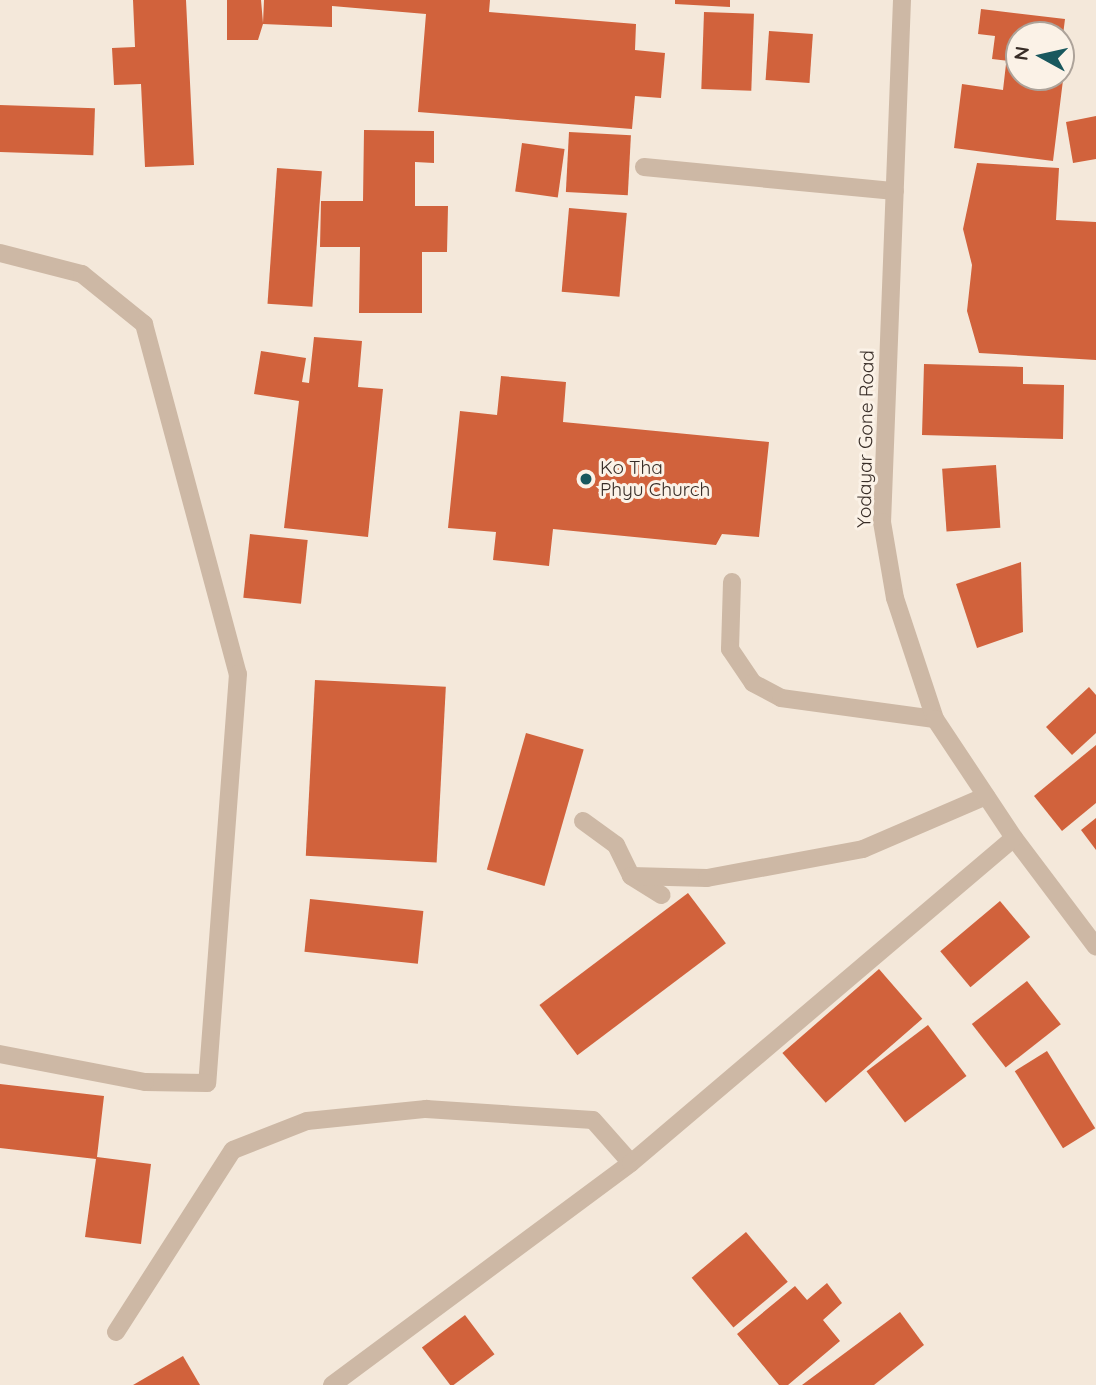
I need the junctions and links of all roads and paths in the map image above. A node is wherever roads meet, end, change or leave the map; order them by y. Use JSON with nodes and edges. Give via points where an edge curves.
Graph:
{"nodes":[{"id":1,"x":902,"y":0,"type":"edge"},
{"id":2,"x":644,"y":167,"type":"dead end"},
{"id":3,"x":895,"y":191,"type":"junction"},
{"id":4,"x":0,"y":253,"type":"edge"},
{"id":5,"x":732,"y":582,"type":"dead end"},
{"id":6,"x":935,"y":719,"type":"junction"},
{"id":7,"x":986,"y":796,"type":"junction"},
{"id":8,"x":583,"y":821,"type":"dead end"},
{"id":9,"x":1014,"y":838,"type":"junction"},
{"id":10,"x":631,"y":876,"type":"junction"},
{"id":11,"x":662,"y":895,"type":"dead end"},
{"id":12,"x":1096,"y":947,"type":"edge"},
{"id":13,"x":0,"y":1054,"type":"edge"},
{"id":14,"x":631,"y":1163,"type":"junction"},
{"id":15,"x":116,"y":1332,"type":"dead end"},
{"id":16,"x":332,"y":1385,"type":"edge"}],
"edges":[{"from":1,"to":3,"type":"street","name":"Yodayar Gone Road"},
{"from":2,"to":3,"type":"street"},
{"from":3,"to":6,"type":"street","name":"Yodayar Gone Road","via":[[882,522],[895,598]]},
{"from":4,"to":13,"type":"street","via":[[82,274],[144,324],[237,674],[207,1083],[145,1082]]},
{"from":5,"to":6,"type":"street","via":[[730,649],[753,683],[781,698]]},
{"from":6,"to":7,"type":"street","name":"Yodayar Gone Road"},
{"from":7,"to":9,"type":"street","name":"Yodayar Gone Road"},
{"from":7,"to":10,"type":"street","via":[[863,849],[707,878]]},
{"from":8,"to":10,"type":"street","via":[[616,845]]},
{"from":9,"to":12,"type":"street","name":"Yodayar Gone Road"},
{"from":9,"to":14,"type":"street"},
{"from":10,"to":11,"type":"street"},
{"from":14,"to":15,"type":"street","via":[[593,1120],[426,1109],[307,1121],[233,1150]]},
{"from":14,"to":16,"type":"street"}]}
